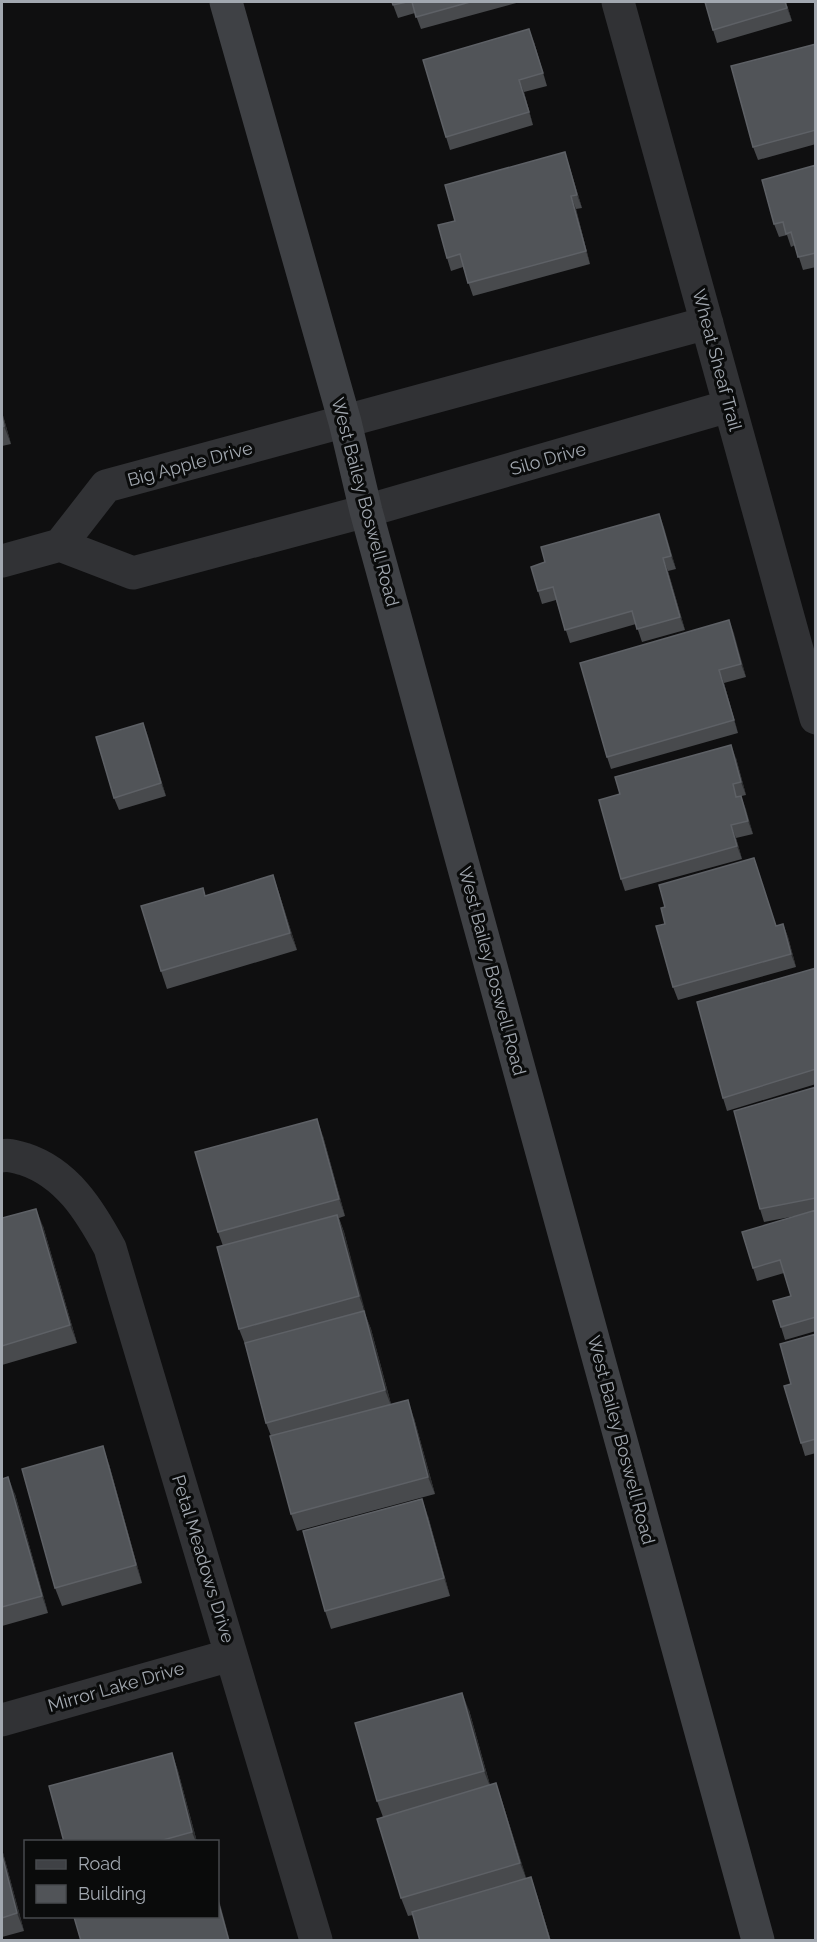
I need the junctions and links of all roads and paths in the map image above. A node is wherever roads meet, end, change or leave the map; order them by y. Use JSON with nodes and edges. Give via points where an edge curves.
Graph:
{"nodes":[{"id":1,"x":226,"y":2,"type":"edge"},
{"id":2,"x":618,"y":2,"type":"edge"},
{"id":3,"x":707,"y":323,"type":"junction"},
{"id":4,"x":729,"y":406,"type":"junction"},
{"id":5,"x":345,"y":422,"type":"junction"},
{"id":6,"x":366,"y":511,"type":"junction"},
{"id":7,"x":60,"y":545,"type":"junction"},
{"id":8,"x":2,"y":561,"type":"edge"},
{"id":9,"x":816,"y":718,"type":"edge"},
{"id":10,"x":2,"y":1156,"type":"edge"},
{"id":11,"x":231,"y":1655,"type":"junction"},
{"id":12,"x":2,"y":1720,"type":"edge"},
{"id":13,"x":316,"y":1941,"type":"edge"},
{"id":14,"x":758,"y":1941,"type":"edge"}],
"edges":[{"from":1,"to":5,"type":"main road","name":"West Bailey Boswell Road"},
{"from":2,"to":3,"type":"street","name":"Wheat Sheaf Trail"},
{"from":3,"to":4,"type":"street","name":"Wheat Sheaf Trail"},
{"from":3,"to":5,"type":"street"},
{"from":4,"to":6,"type":"street","name":"Silo Drive"},
{"from":4,"to":9,"type":"street","name":"Wheat Sheaf Trail"},
{"from":5,"to":6,"type":"main road","name":"West Bailey Boswell Road"},
{"from":5,"to":7,"type":"street","name":"Big Apple Drive","via":[[106,486]]},
{"from":6,"to":7,"type":"street","via":[[133,573]]},
{"from":6,"to":14,"type":"main road","name":"West Bailey Boswell Road"},
{"from":7,"to":8,"type":"street"},
{"from":10,"to":11,"type":"street","name":"Petal Meadows Drive","via":[[41,1165],[69,1187],[93,1216],[110,1248]]},
{"from":11,"to":12,"type":"street","name":"Mirror Lake Drive"},
{"from":11,"to":13,"type":"street","name":"Petal Meadows Drive"}]}
